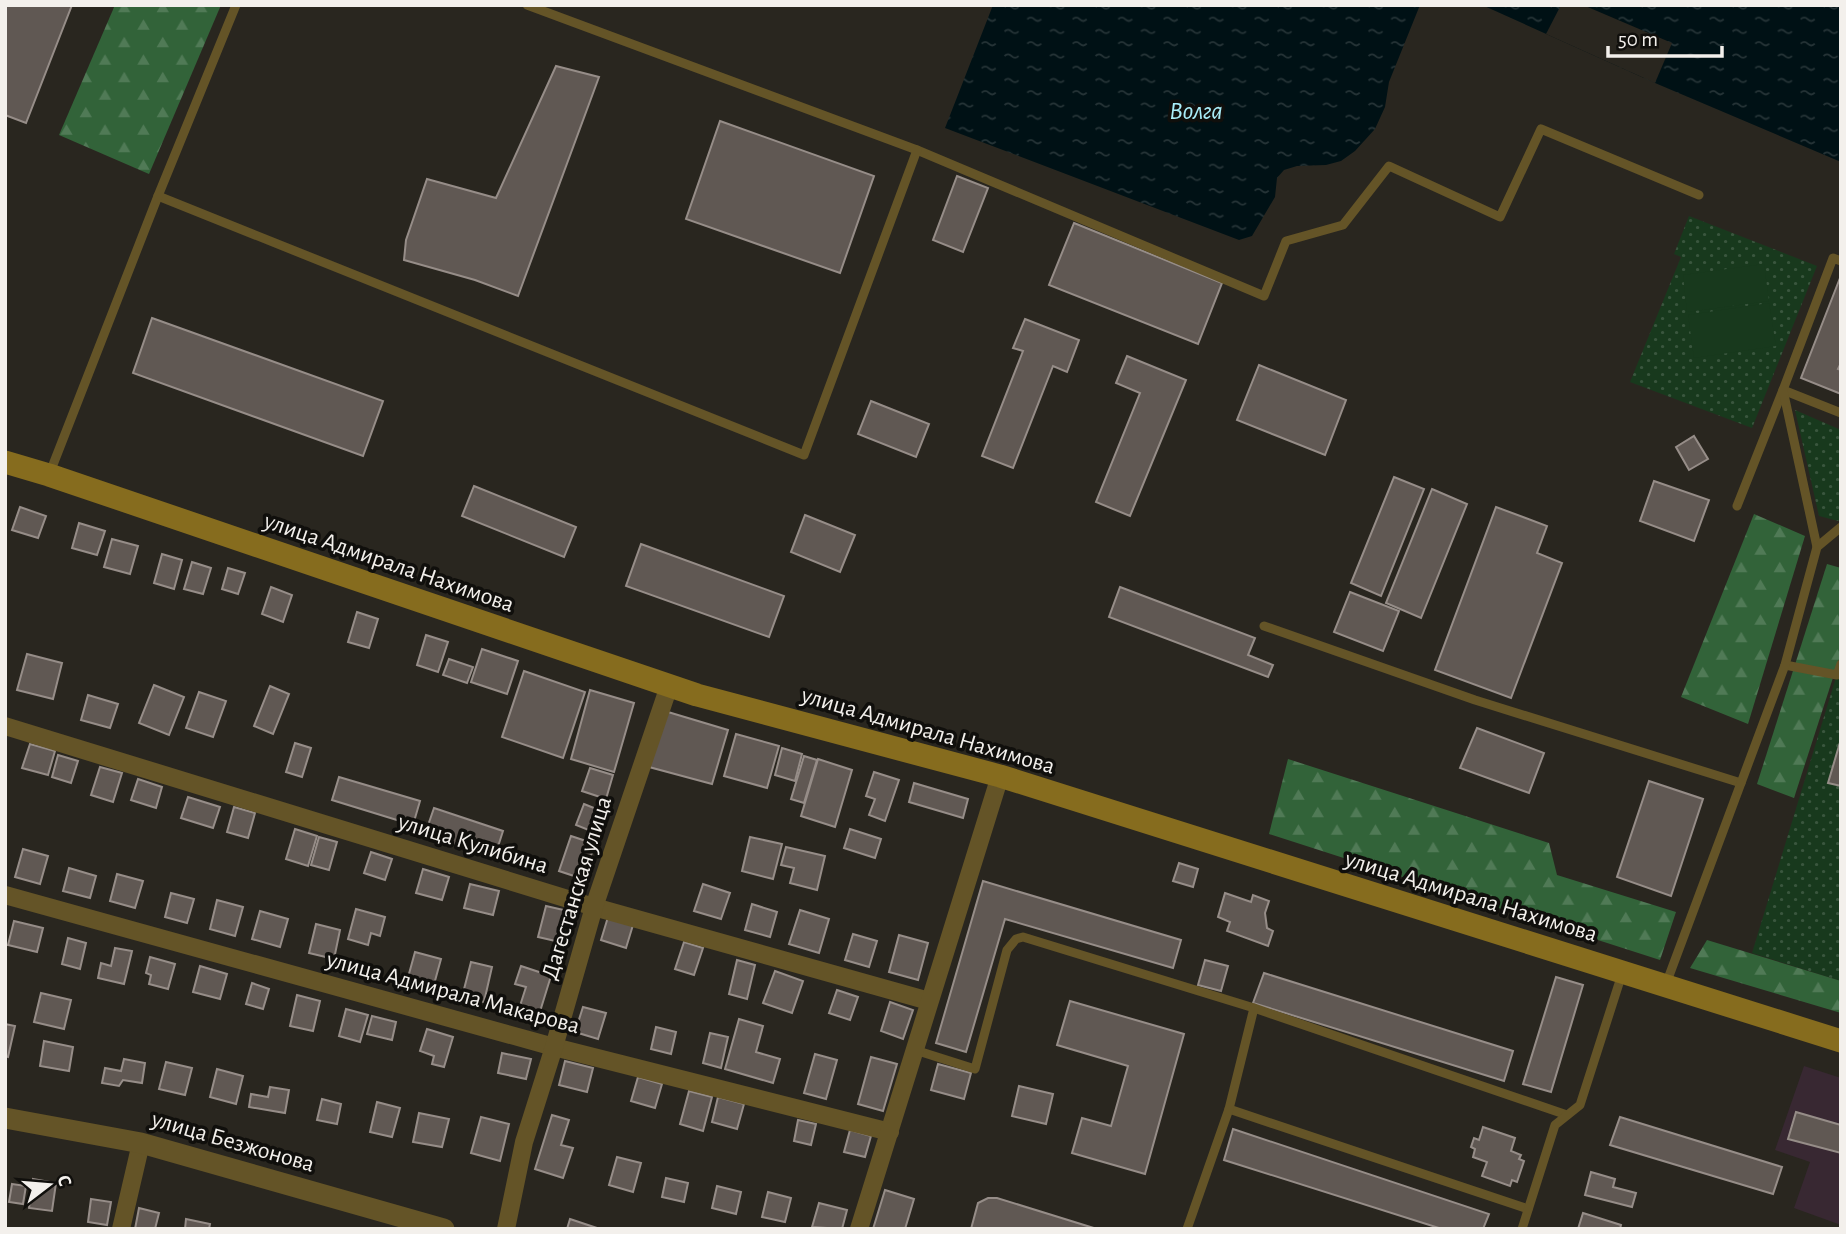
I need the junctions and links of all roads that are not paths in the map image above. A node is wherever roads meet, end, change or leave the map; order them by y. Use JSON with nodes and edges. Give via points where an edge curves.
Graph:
{"nodes":[{"id":1,"x":236,"y":5,"type":"edge"},
{"id":2,"x":527,"y":5,"type":"edge"},
{"id":3,"x":917,"y":150,"type":"junction"},
{"id":4,"x":1699,"y":195,"type":"dead end"},
{"id":5,"x":158,"y":196,"type":"junction"},
{"id":6,"x":1841,"y":261,"type":"edge"},
{"id":7,"x":1783,"y":390,"type":"junction"},
{"id":8,"x":1841,"y":413,"type":"edge"},
{"id":9,"x":5,"y":462,"type":"edge"},
{"id":10,"x":49,"y":475,"type":"junction"},
{"id":11,"x":1737,"y":506,"type":"dead end"},
{"id":12,"x":1841,"y":527,"type":"edge"},
{"id":13,"x":1817,"y":547,"type":"junction"},
{"id":14,"x":1264,"y":625,"type":"dead end"},
{"id":15,"x":1841,"y":664,"type":"edge"},
{"id":16,"x":1785,"y":665,"type":"junction"},
{"id":17,"x":669,"y":686,"type":"junction"},
{"id":18,"x":5,"y":726,"type":"edge"},
{"id":19,"x":1000,"y":776,"type":"junction"},
{"id":20,"x":1741,"y":783,"type":"junction"},
{"id":21,"x":5,"y":895,"type":"edge"},
{"id":22,"x":594,"y":907,"type":"junction"},
{"id":23,"x":1622,"y":972,"type":"junction"},
{"id":24,"x":1666,"y":986,"type":"junction"},
{"id":25,"x":929,"y":1000,"type":"junction"},
{"id":26,"x":1254,"y":1008,"type":"junction"},
{"id":27,"x":1841,"y":1041,"type":"edge"},
{"id":28,"x":554,"y":1047,"type":"junction"},
{"id":29,"x":915,"y":1050,"type":"junction"},
{"id":30,"x":1228,"y":1109,"type":"junction"},
{"id":31,"x":1567,"y":1115,"type":"junction"},
{"id":32,"x":5,"y":1118,"type":"edge"},
{"id":33,"x":890,"y":1132,"type":"junction"},
{"id":34,"x":141,"y":1143,"type":"junction"},
{"id":35,"x":1528,"y":1209,"type":"junction"},
{"id":36,"x":121,"y":1229,"type":"edge"},
{"id":37,"x":444,"y":1229,"type":"edge"},
{"id":38,"x":506,"y":1229,"type":"edge"},
{"id":39,"x":859,"y":1229,"type":"edge"},
{"id":40,"x":1187,"y":1229,"type":"edge"},
{"id":41,"x":1522,"y":1229,"type":"edge"}],
"edges":[{"from":1,"to":5,"type":"lane"},
{"from":2,"to":3,"type":"lane"},
{"from":3,"to":4,"type":"lane","via":[[1264,296],[1286,241],[1343,225],[1389,166],[1500,218],[1541,129]]},
{"from":3,"to":5,"type":"lane","via":[[804,455]]},
{"from":5,"to":10,"type":"lane"},
{"from":6,"to":7,"type":"lane","via":[[1833,258]]},
{"from":7,"to":8,"type":"lane"},
{"from":7,"to":11,"type":"lane"},
{"from":7,"to":13,"type":"lane"},
{"from":9,"to":10,"type":"main road","name":"улица Адмирала Нахимова"},
{"from":10,"to":17,"type":"main road","name":"улица Адмирала Нахимова"},
{"from":12,"to":13,"type":"lane"},
{"from":13,"to":16,"type":"lane"},
{"from":14,"to":20,"type":"lane","via":[[1475,700]]},
{"from":15,"to":16,"type":"lane","via":[[1837,675]]},
{"from":16,"to":20,"type":"lane"},
{"from":17,"to":19,"type":"main road","name":"улица Адмирала Нахимова"},
{"from":17,"to":22,"type":"street","name":"Дагестанская улица"},
{"from":18,"to":22,"type":"street","name":"улица Кулибина"},
{"from":19,"to":23,"type":"main road","name":"улица Адмирала Нахимова"},
{"from":19,"to":25,"type":"street"},
{"from":20,"to":24,"type":"lane"},
{"from":21,"to":28,"type":"street","name":"улица Адмирала Макарова"},
{"from":22,"to":25,"type":"street","name":"улица Кулибина"},
{"from":22,"to":28,"type":"street","name":"Дагестанская улица"},
{"from":23,"to":24,"type":"main road","name":"улица Адмирала Нахимова"},
{"from":23,"to":31,"type":"lane","via":[[1580,1105]]},
{"from":24,"to":27,"type":"main road","name":"улица Адмирала Нахимова"},
{"from":25,"to":29,"type":"street"},
{"from":26,"to":29,"type":"lane","via":[[1023,936],[1007,950],[975,1069]]},
{"from":26,"to":30,"type":"lane"},
{"from":26,"to":31,"type":"lane"},
{"from":28,"to":33,"type":"street","name":"улица Адмирала Макарова"},
{"from":28,"to":38,"type":"street","name":"Дагестанская улица","via":[[524,1142]]},
{"from":29,"to":33,"type":"street"},
{"from":30,"to":35,"type":"lane"},
{"from":30,"to":40,"type":"lane"},
{"from":31,"to":35,"type":"lane","via":[[1555,1125]]},
{"from":32,"to":34,"type":"street","name":"улица Безжонова"},
{"from":33,"to":39,"type":"street"},
{"from":34,"to":36,"type":"street"},
{"from":34,"to":37,"type":"street","name":"улица Безжонова"},
{"from":35,"to":41,"type":"lane"}]}
